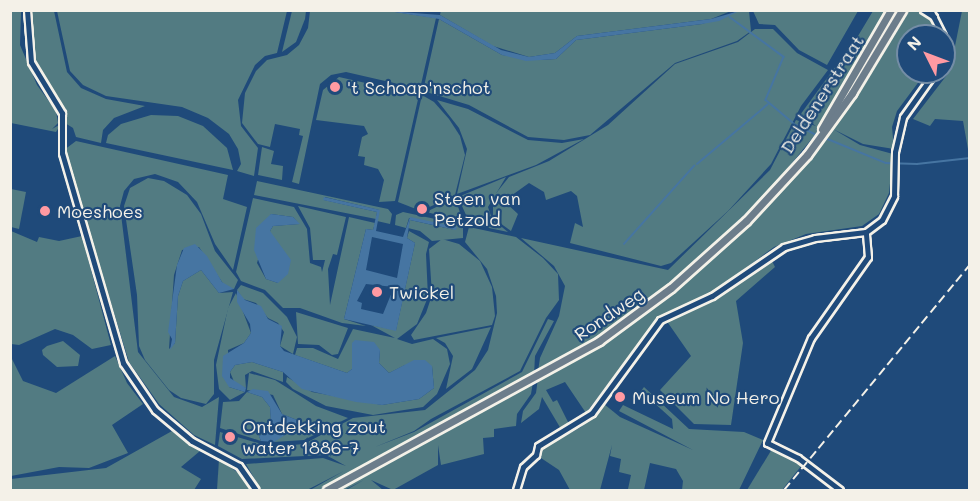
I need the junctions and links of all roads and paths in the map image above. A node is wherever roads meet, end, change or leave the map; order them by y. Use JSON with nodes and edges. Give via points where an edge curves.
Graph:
{"nodes":[{"id":1,"x":27,"y":10,"type":"edge"},
{"id":2,"x":891,"y":10,"type":"edge"},
{"id":3,"x":902,"y":10,"type":"edge"},
{"id":4,"x":923,"y":10,"type":"edge"},
{"id":5,"x":930,"y":10,"type":"edge"},
{"id":6,"x":935,"y":18,"type":"junction"},
{"id":7,"x":938,"y":24,"type":"edge"},
{"id":8,"x":925,"y":84,"type":"edge"},
{"id":9,"x":852,"y":93,"type":"joint"},
{"id":10,"x":774,"y":191,"type":"junction"},
{"id":11,"x":866,"y":232,"type":"junction"},
{"id":12,"x":256,"y":490,"type":"edge"},
{"id":13,"x":327,"y":490,"type":"edge"},
{"id":14,"x":516,"y":490,"type":"edge"},
{"id":15,"x":840,"y":490,"type":"edge"}],
"edges":[{"from":1,"to":12,"type":"street","via":[[31,62],[62,113],[62,153],[118,350],[135,386],[185,436],[239,466]]},
{"from":2,"to":10,"type":"main road","name":"Deldenerstraat","via":[[821,131]]},
{"from":3,"to":9,"type":"main road","name":"Deldenerstraat"},
{"from":4,"to":6,"type":"street"},
{"from":5,"to":6,"type":"street"},
{"from":6,"to":7,"type":"street"},
{"from":8,"to":11,"type":"street","via":[[900,124],[892,202],[882,220]]},
{"from":9,"to":10,"type":"main road","name":"Rondweg","via":[[807,155]]},
{"from":10,"to":13,"type":"main road","name":"Rondweg","via":[[726,240],[599,341]]},
{"from":11,"to":14,"type":"street","via":[[815,238],[784,247],[712,296],[660,320],[592,413],[541,444],[523,467]]},
{"from":11,"to":15,"type":"street","via":[[868,257],[811,338],[767,442],[798,458]]}]}
